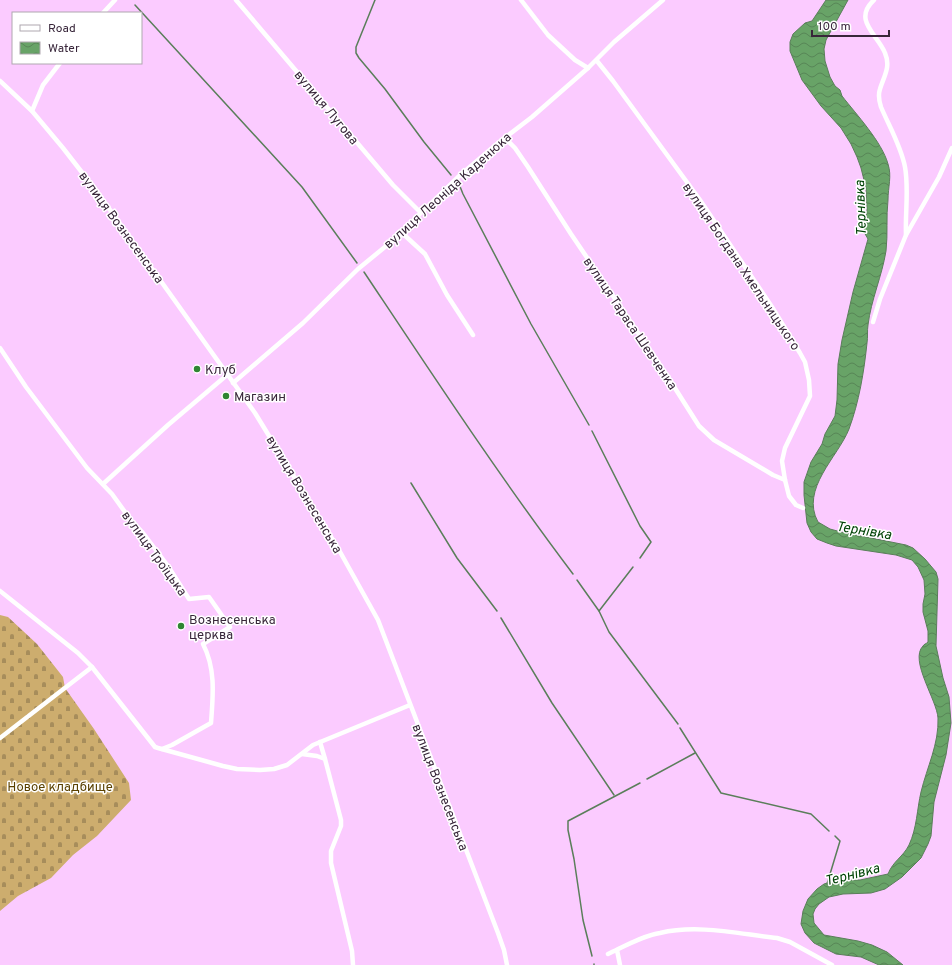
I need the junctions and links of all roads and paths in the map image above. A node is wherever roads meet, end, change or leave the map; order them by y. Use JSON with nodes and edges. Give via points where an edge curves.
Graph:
{"nodes":[{"id":1,"x":115,"y":0,"type":"edge"},
{"id":2,"x":236,"y":0,"type":"edge"},
{"id":3,"x":521,"y":0,"type":"edge"},
{"id":4,"x":663,"y":0,"type":"edge"},
{"id":5,"x":874,"y":0,"type":"edge"},
{"id":6,"x":104,"y":12,"type":"edge"},
{"id":7,"x":597,"y":61,"type":"junction"},
{"id":8,"x":59,"y":64,"type":"edge"},
{"id":9,"x":588,"y":68,"type":"junction"},
{"id":10,"x":0,"y":81,"type":"edge"},
{"id":11,"x":32,"y":111,"type":"junction"},
{"id":12,"x":505,"y":138,"type":"junction"},
{"id":13,"x":952,"y":148,"type":"edge"},
{"id":14,"x":420,"y":212,"type":"junction"},
{"id":15,"x":401,"y":232,"type":"junction"},
{"id":16,"x":906,"y":235,"type":"junction"},
{"id":17,"x":873,"y":322,"type":"dead end"},
{"id":18,"x":473,"y":335,"type":"dead end"},
{"id":19,"x":0,"y":348,"type":"edge"},
{"id":20,"x":227,"y":375,"type":"junction"},
{"id":21,"x":233,"y":383,"type":"junction"},
{"id":22,"x":785,"y":480,"type":"junction"},
{"id":23,"x":103,"y":484,"type":"junction"},
{"id":24,"x":803,"y":508,"type":"dead end"},
{"id":25,"x":0,"y":591,"type":"edge"},
{"id":26,"x":92,"y":667,"type":"junction"},
{"id":27,"x":410,"y":705,"type":"junction"},
{"id":28,"x":0,"y":738,"type":"edge"},
{"id":29,"x":320,"y":742,"type":"junction"},
{"id":30,"x":162,"y":750,"type":"junction"},
{"id":31,"x":302,"y":754,"type":"junction"},
{"id":32,"x":325,"y":759,"type":"junction"},
{"id":33,"x":617,"y":950,"type":"junction"},
{"id":34,"x":608,"y":954,"type":"dead end"},
{"id":35,"x":353,"y":965,"type":"edge"},
{"id":36,"x":507,"y":965,"type":"edge"},
{"id":37,"x":620,"y":965,"type":"edge"},
{"id":38,"x":832,"y":965,"type":"edge"}],
"edges":[{"from":1,"to":6,"type":"street"},
{"from":2,"to":14,"type":"street","name":"вулиця Лугова","via":[[393,185]]},
{"from":3,"to":9,"type":"street","via":[[548,36]]},
{"from":4,"to":7,"type":"street","name":"вулиця Леоніда Каденюка","via":[[614,42]]},
{"from":5,"to":16,"type":"street","via":[[869,4],[865,17],[872,35],[885,53],[887,62],[888,69],[879,100],[905,167]]},
{"from":7,"to":9,"type":"street","name":"вулиця Леоніда Каденюка"},
{"from":7,"to":22,"type":"street","name":"вулиця Богдана Хмельницького","via":[[700,200],[772,307],[805,362],[810,396],[785,448],[782,461]]},
{"from":8,"to":11,"type":"street","via":[[43,85]]},
{"from":9,"to":12,"type":"street","name":"вулиця Леоніда Каденюка"},
{"from":10,"to":11,"type":"street","name":"вулиця Вознесенська"},
{"from":11,"to":20,"type":"street","name":"вулиця Вознесенська","via":[[98,193]]},
{"from":12,"to":14,"type":"street","name":"вулиця Леоніда Каденюка"},
{"from":12,"to":22,"type":"street","name":"вулиця Тараса Шевченка","via":[[528,167],[699,426],[714,440]]},
{"from":13,"to":16,"type":"street","via":[[939,177]]},
{"from":14,"to":15,"type":"street","name":"вулиця Леоніда Каденюка"},
{"from":15,"to":18,"type":"street","via":[[425,254]]},
{"from":15,"to":21,"type":"street","name":"вулиця Леоніда Каденюка"},
{"from":16,"to":17,"type":"street"},
{"from":19,"to":23,"type":"street","name":"вулиця Троїцька","via":[[87,468]]},
{"from":20,"to":21,"type":"street","name":"вулиця Вознесенська"},
{"from":20,"to":23,"type":"street"},
{"from":21,"to":27,"type":"street","name":"вулиця Вознесенська","via":[[256,413],[366,597],[378,620]]},
{"from":22,"to":24,"type":"street","name":"вулиця Богдана Хмельницького","via":[[791,500]]},
{"from":23,"to":30,"type":"street","name":"вулиця Троїцька","via":[[168,566],[189,599],[209,597],[230,627],[203,644],[212,674],[211,723]]},
{"from":25,"to":26,"type":"street","via":[[67,643]]},
{"from":26,"to":28,"type":"street"},
{"from":26,"to":30,"type":"street","via":[[155,747]]},
{"from":27,"to":29,"type":"street"},
{"from":27,"to":36,"type":"street","name":"вулиця Вознесенська","via":[[498,933]]},
{"from":29,"to":31,"type":"street"},
{"from":29,"to":32,"type":"street"},
{"from":30,"to":31,"type":"street","via":[[248,770],[280,768]]},
{"from":31,"to":32,"type":"street"},
{"from":32,"to":35,"type":"street","via":[[341,820],[331,851],[331,863]]},
{"from":33,"to":34,"type":"street"},
{"from":33,"to":37,"type":"street"},
{"from":33,"to":38,"type":"street","via":[[661,932],[702,930],[777,938],[790,942]]}]}
